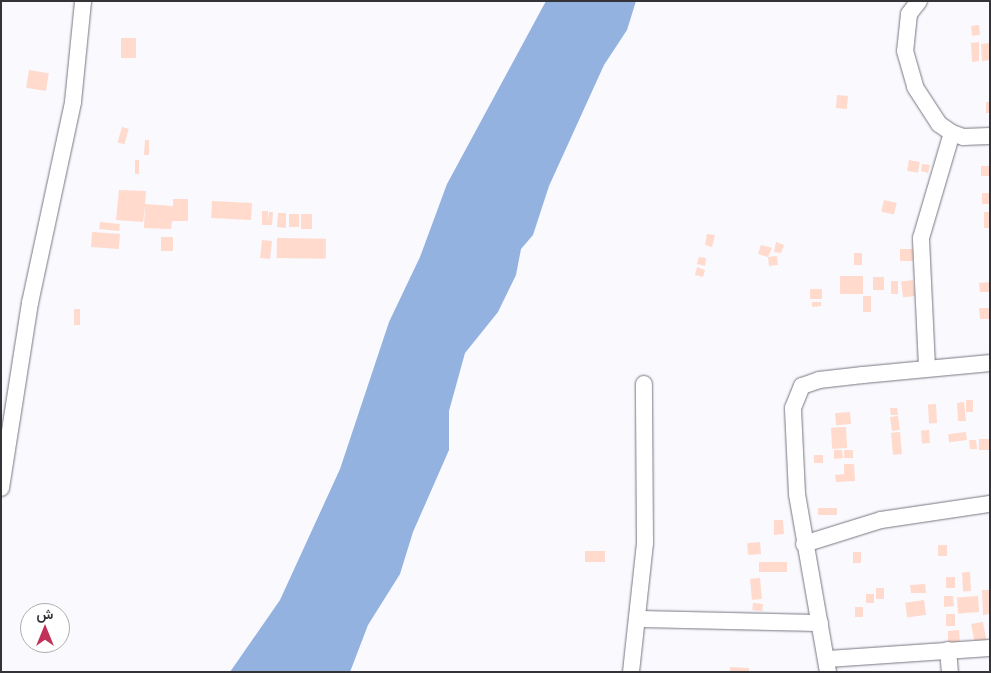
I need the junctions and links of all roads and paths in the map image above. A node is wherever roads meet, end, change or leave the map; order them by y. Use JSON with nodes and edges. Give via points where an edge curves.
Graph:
{"nodes":[{"id":1,"x":83,"y":1,"type":"edge"},
{"id":2,"x":919,"y":1,"type":"edge"},
{"id":3,"x":952,"y":133,"type":"junction"},
{"id":4,"x":990,"y":136,"type":"edge"},
{"id":5,"x":990,"y":364,"type":"edge"},
{"id":6,"x":927,"y":368,"type":"junction"},
{"id":7,"x":644,"y":384,"type":"dead end"},
{"id":8,"x":1,"y":488,"type":"edge"},
{"id":9,"x":990,"y":504,"type":"edge"},
{"id":10,"x":804,"y":544,"type":"junction"},
{"id":11,"x":638,"y":619,"type":"junction"},
{"id":12,"x":820,"y":623,"type":"junction"},
{"id":13,"x":990,"y":648,"type":"edge"},
{"id":14,"x":948,"y":650,"type":"junction"},
{"id":15,"x":828,"y":665,"type":"edge"},
{"id":16,"x":631,"y":672,"type":"edge"},
{"id":17,"x":950,"y":672,"type":"edge"}],
"edges":[{"from":1,"to":8,"type":"street","via":[[73,102],[30,303]]},
{"from":2,"to":3,"type":"street","via":[[909,14],[905,51],[910,73],[915,87],[939,124]]},
{"from":3,"to":4,"type":"street","via":[[963,137]]},
{"from":3,"to":6,"type":"street","via":[[921,238]]},
{"from":5,"to":6,"type":"street"},
{"from":6,"to":10,"type":"street","via":[[819,380],[802,386],[793,408],[797,494]]},
{"from":7,"to":11,"type":"street","via":[[645,543]]},
{"from":9,"to":10,"type":"street","via":[[881,520]]},
{"from":10,"to":12,"type":"street"},
{"from":11,"to":12,"type":"street"},
{"from":11,"to":16,"type":"street"},
{"from":12,"to":15,"type":"street"},
{"from":13,"to":14,"type":"street"},
{"from":14,"to":15,"type":"street"},
{"from":14,"to":17,"type":"street"}]}
